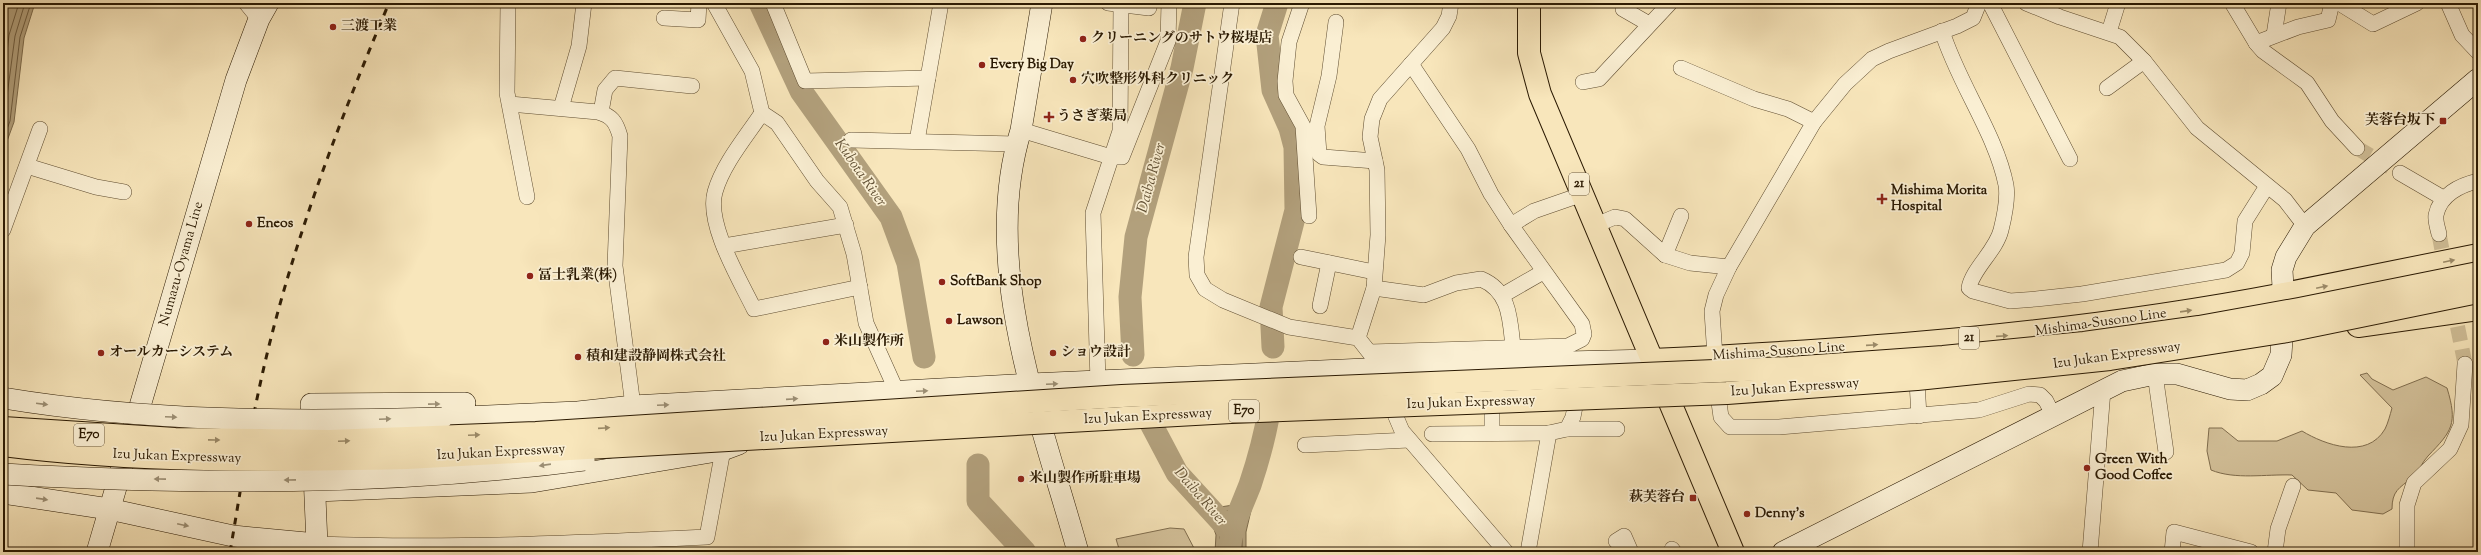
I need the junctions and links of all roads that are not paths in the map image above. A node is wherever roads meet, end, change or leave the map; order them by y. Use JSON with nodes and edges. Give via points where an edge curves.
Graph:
{"nodes":[{"id":1,"x":508,"y":3,"type":"edge"},
{"id":2,"x":584,"y":3,"type":"edge"},
{"id":3,"x":699,"y":3,"type":"edge"},
{"id":4,"x":714,"y":3,"type":"edge"},
{"id":5,"x":773,"y":3,"type":"edge"},
{"id":6,"x":941,"y":3,"type":"edge"},
{"id":7,"x":1042,"y":3,"type":"edge"},
{"id":8,"x":1150,"y":3,"type":"edge"},
{"id":9,"x":1169,"y":3,"type":"edge"},
{"id":10,"x":1232,"y":3,"type":"edge"},
{"id":11,"x":1302,"y":3,"type":"edge"},
{"id":12,"x":1452,"y":3,"type":"edge"},
{"id":13,"x":1529,"y":3,"type":"edge"},
{"id":14,"x":1622,"y":3,"type":"edge"},
{"id":15,"x":1670,"y":3,"type":"edge"},
{"id":16,"x":1979,"y":3,"type":"edge"},
{"id":17,"x":1990,"y":3,"type":"edge"},
{"id":18,"x":2026,"y":3,"type":"edge"},
{"id":19,"x":2118,"y":3,"type":"edge"},
{"id":20,"x":2232,"y":3,"type":"edge"},
{"id":21,"x":2278,"y":3,"type":"edge"},
{"id":22,"x":2332,"y":3,"type":"edge"},
{"id":23,"x":2339,"y":3,"type":"edge"},
{"id":24,"x":2417,"y":3,"type":"edge"},
{"id":25,"x":2448,"y":3,"type":"edge"},
{"id":26,"x":1114,"y":4,"type":"edge"},
{"id":27,"x":258,"y":8,"type":"edge"},
{"id":28,"x":664,"y":18,"type":"dead end"},
{"id":29,"x":1336,"y":22,"type":"dead end"},
{"id":30,"x":1649,"y":24,"type":"junction"},
{"id":31,"x":1942,"y":31,"type":"junction"},
{"id":32,"x":2109,"y":32,"type":"junction"},
{"id":33,"x":2274,"y":35,"type":"junction"},
{"id":34,"x":2256,"y":43,"type":"junction"},
{"id":35,"x":2478,"y":52,"type":"edge"},
{"id":36,"x":2144,"y":61,"type":"junction"},
{"id":37,"x":1411,"y":64,"type":"junction"},
{"id":38,"x":1680,"y":68,"type":"dead end"},
{"id":39,"x":928,"y":78,"type":"junction"},
{"id":40,"x":2478,"y":79,"type":"edge"},
{"id":41,"x":1583,"y":82,"type":"dead end"},
{"id":42,"x":692,"y":86,"type":"dead end"},
{"id":43,"x":2107,"y":88,"type":"dead end"},
{"id":44,"x":510,"y":104,"type":"junction"},
{"id":45,"x":561,"y":108,"type":"junction"},
{"id":46,"x":601,"y":112,"type":"junction"},
{"id":47,"x":762,"y":113,"type":"junction"},
{"id":48,"x":1814,"y":122,"type":"junction"},
{"id":49,"x":40,"y":128,"type":"dead end"},
{"id":50,"x":1018,"y":137,"type":"junction"},
{"id":51,"x":852,"y":140,"type":"dead end"},
{"id":52,"x":917,"y":141,"type":"junction"},
{"id":53,"x":2357,"y":148,"type":"tunnel mouth"},
{"id":54,"x":1111,"y":157,"type":"junction"},
{"id":55,"x":2070,"y":159,"type":"dead end"},
{"id":56,"x":1375,"y":161,"type":"junction"},
{"id":57,"x":27,"y":166,"type":"junction"},
{"id":58,"x":2400,"y":173,"type":"tunnel mouth"},
{"id":59,"x":2478,"y":181,"type":"edge"},
{"id":60,"x":2268,"y":186,"type":"junction"},
{"id":61,"x":124,"y":192,"type":"dead end"},
{"id":62,"x":1583,"y":194,"type":"junction"},
{"id":63,"x":527,"y":197,"type":"dead end"},
{"id":64,"x":2444,"y":198,"type":"junction"},
{"id":65,"x":1309,"y":216,"type":"dead end"},
{"id":66,"x":1681,"y":216,"type":"dead end"},
{"id":67,"x":846,"y":225,"type":"junction"},
{"id":68,"x":1511,"y":225,"type":"junction"},
{"id":69,"x":1596,"y":225,"type":"junction"},
{"id":70,"x":2305,"y":226,"type":"junction"},
{"id":71,"x":3,"y":230,"type":"edge"},
{"id":72,"x":2439,"y":234,"type":"tunnel mouth"},
{"id":73,"x":724,"y":246,"type":"junction"},
{"id":74,"x":1665,"y":255,"type":"junction"},
{"id":75,"x":2478,"y":255,"type":"edge"},
{"id":76,"x":1301,"y":258,"type":"dead end"},
{"id":77,"x":1329,"y":263,"type":"junction"},
{"id":78,"x":1729,"y":267,"type":"junction"},
{"id":79,"x":1374,"y":272,"type":"junction"},
{"id":80,"x":1543,"y":272,"type":"junction"},
{"id":81,"x":2478,"y":273,"type":"edge"},
{"id":82,"x":860,"y":287,"type":"junction"},
{"id":83,"x":1374,"y":288,"type":"junction"},
{"id":84,"x":2478,"y":292,"type":"edge"},
{"id":85,"x":1503,"y":295,"type":"junction"},
{"id":86,"x":2284,"y":299,"type":"junction"},
{"id":87,"x":1320,"y":306,"type":"dead end"},
{"id":88,"x":2478,"y":308,"type":"edge"},
{"id":89,"x":2283,"y":336,"type":"junction"},
{"id":90,"x":1358,"y":338,"type":"junction"},
{"id":91,"x":1513,"y":347,"type":"junction"},
{"id":92,"x":1438,"y":357,"type":"junction"},
{"id":93,"x":1715,"y":357,"type":"junction"},
{"id":94,"x":1374,"y":360,"type":"junction"},
{"id":95,"x":1652,"y":360,"type":"junction"},
{"id":96,"x":2465,"y":364,"type":"tunnel mouth"},
{"id":97,"x":2155,"y":374,"type":"junction"},
{"id":98,"x":1098,"y":382,"type":"junction"},
{"id":99,"x":1917,"y":382,"type":"junction"},
{"id":100,"x":1031,"y":384,"type":"junction"},
{"id":101,"x":1717,"y":388,"type":"junction"},
{"id":102,"x":1664,"y":389,"type":"junction"},
{"id":103,"x":2103,"y":390,"type":"junction"},
{"id":104,"x":1578,"y":391,"type":"junction"},
{"id":105,"x":896,"y":392,"type":"junction"},
{"id":106,"x":1492,"y":394,"type":"junction"},
{"id":107,"x":3,"y":398,"type":"edge"},
{"id":108,"x":1389,"y":400,"type":"junction"},
{"id":109,"x":633,"y":406,"type":"junction"},
{"id":110,"x":2053,"y":415,"type":"junction"},
{"id":111,"x":1919,"y":416,"type":"junction"},
{"id":112,"x":1040,"y":417,"type":"junction"},
{"id":113,"x":3,"y":418,"type":"edge"},
{"id":114,"x":3,"y":428,"type":"edge"},
{"id":115,"x":1567,"y":429,"type":"junction"},
{"id":116,"x":1617,"y":429,"type":"dead end"},
{"id":117,"x":769,"y":432,"type":"junction"},
{"id":118,"x":1492,"y":432,"type":"junction"},
{"id":119,"x":1549,"y":432,"type":"junction"},
{"id":120,"x":1432,"y":434,"type":"dead end"},
{"id":121,"x":175,"y":439,"type":"junction"},
{"id":122,"x":1410,"y":440,"type":"junction"},
{"id":123,"x":1305,"y":444,"type":"dead end"},
{"id":124,"x":3,"y":446,"type":"edge"},
{"id":125,"x":723,"y":450,"type":"junction"},
{"id":126,"x":2166,"y":452,"type":"dead end"},
{"id":127,"x":406,"y":458,"type":"junction"},
{"id":128,"x":3,"y":461,"type":"edge"},
{"id":129,"x":3,"y":474,"type":"edge"},
{"id":130,"x":2293,"y":486,"type":"dead end"},
{"id":131,"x":316,"y":491,"type":"junction"},
{"id":132,"x":3,"y":493,"type":"edge"},
{"id":133,"x":109,"y":509,"type":"junction"},
{"id":134,"x":1616,"y":541,"type":"dead end"},
{"id":135,"x":317,"y":548,"type":"edge"},
{"id":136,"x":97,"y":552,"type":"edge"},
{"id":137,"x":1078,"y":552,"type":"edge"},
{"id":138,"x":1506,"y":552,"type":"edge"},
{"id":139,"x":1528,"y":552,"type":"edge"},
{"id":140,"x":1631,"y":552,"type":"edge"},
{"id":141,"x":1733,"y":552,"type":"edge"},
{"id":142,"x":1783,"y":552,"type":"edge"},
{"id":143,"x":2090,"y":552,"type":"edge"},
{"id":144,"x":2172,"y":552,"type":"edge"},
{"id":145,"x":2251,"y":552,"type":"edge"},
{"id":146,"x":2275,"y":552,"type":"edge"},
{"id":147,"x":2407,"y":552,"type":"edge"}],
"edges":[{"from":1,"to":44,"type":"street","via":[[507,94]]},
{"from":2,"to":45,"type":"street","via":[[579,46]]},
{"from":3,"to":28,"type":"street","via":[[698,20]]},
{"from":4,"to":47,"type":"street","via":[[752,71]]},
{"from":5,"to":39,"type":"street","via":[[805,81]]},
{"from":6,"to":39,"type":"street"},
{"from":7,"to":50,"type":"street"},
{"from":8,"to":26,"type":"street","via":[[1149,8]]},
{"from":9,"to":54,"type":"street","via":[[1168,41],[1122,157]]},
{"from":10,"to":90,"type":"street","via":[[1196,257],[1197,275],[1205,289],[1253,313],[1289,327]]},
{"from":11,"to":65,"type":"street","via":[[1289,42],[1285,81],[1286,95],[1303,126]]},
{"from":12,"to":37,"type":"street","via":[[1443,28]]},
{"from":13,"to":62,"type":"main road","number":"21","via":[[1529,54],[1533,74]]},
{"from":14,"to":30,"type":"street","via":[[1623,9]]},
{"from":15,"to":30,"type":"street"},
{"from":16,"to":31,"type":"street","via":[[1973,18]]},
{"from":17,"to":55,"type":"street"},
{"from":18,"to":32,"type":"street","via":[[2060,17]]},
{"from":19,"to":32,"type":"street"},
{"from":20,"to":34,"type":"street"},
{"from":21,"to":33,"type":"street"},
{"from":22,"to":33,"type":"street","via":[[2328,20]]},
{"from":23,"to":24,"type":"street","via":[[2373,24]]},
{"from":25,"to":35,"type":"street","via":[[2462,35]]},
{"from":26,"to":54,"type":"street","via":[[1120,131]]},
{"from":27,"to":133,"type":"street","name":"Numazu-Oyama Line"},
{"from":29,"to":56,"type":"street","via":[[1329,76],[1317,126],[1319,154],[1323,157]]},
{"from":30,"to":41,"type":"street","via":[[1599,79]]},
{"from":31,"to":48,"type":"street","via":[[1872,59],[1845,84]]},
{"from":31,"to":60,"type":"street","via":[[1950,57],[1998,158],[2006,187],[2001,232],[1989,255],[1970,281],[1969,288],[1973,291],[2010,301],[2036,300],[2226,270],[2237,263],[2242,253],[2245,221]]},
{"from":32,"to":36,"type":"street","via":[[2120,37]]},
{"from":33,"to":34,"type":"street"},
{"from":34,"to":53,"type":"street","via":[[2307,83],[2332,121]]},
{"from":36,"to":43,"type":"street"},
{"from":36,"to":60,"type":"street","via":[[2197,128]]},
{"from":37,"to":56,"type":"street","via":[[1375,105],[1370,137]]},
{"from":37,"to":68,"type":"street","via":[[1468,148],[1491,194]]},
{"from":38,"to":48,"type":"street","via":[[1754,99],[1788,109]]},
{"from":39,"to":52,"type":"street"},
{"from":40,"to":70,"type":"street"},
{"from":42,"to":46,"type":"street","via":[[615,78],[605,90]]},
{"from":44,"to":45,"type":"street"},
{"from":44,"to":63,"type":"street"},
{"from":45,"to":46,"type":"street"},
{"from":46,"to":109,"type":"street","via":[[610,116],[617,124],[620,136],[615,266]]},
{"from":47,"to":67,"type":"street","via":[[777,123],[817,180],[840,207]]},
{"from":47,"to":73,"type":"street","via":[[725,169],[715,192],[714,212]]},
{"from":48,"to":78,"type":"street"},
{"from":49,"to":57,"type":"street"},
{"from":50,"to":52,"type":"street"},
{"from":50,"to":54,"type":"street"},
{"from":50,"to":100,"type":"street","via":[[1009,191],[1007,237],[1016,326]]},
{"from":51,"to":52,"type":"street"},
{"from":54,"to":98,"type":"street","via":[[1093,212]]},
{"from":56,"to":79,"type":"street","via":[[1378,235]]},
{"from":57,"to":61,"type":"street","via":[[96,187]]},
{"from":57,"to":71,"type":"street"},
{"from":58,"to":64,"type":"street"},
{"from":59,"to":64,"type":"street","via":[[2458,188]]},
{"from":60,"to":70,"type":"street","via":[[2285,200]]},
{"from":62,"to":68,"type":"street","via":[[1534,211]]},
{"from":62,"to":69,"type":"main road","number":"21"},
{"from":64,"to":72,"type":"street","via":[[2436,216]]},
{"from":66,"to":74,"type":"street"},
{"from":67,"to":73,"type":"street"},
{"from":67,"to":82,"type":"street"},
{"from":68,"to":80,"type":"street"},
{"from":69,"to":74,"type":"street","via":[[1615,217],[1625,219]]},
{"from":69,"to":95,"type":"main road","number":"21"},
{"from":70,"to":86,"type":"street","via":[[2286,257],[2282,270]]},
{"from":73,"to":82,"type":"street","via":[[754,309]]},
{"from":74,"to":78,"type":"street","via":[[1690,263]]},
{"from":86,"to":75,"type":"main road","one_way":true},
{"from":76,"to":77,"type":"street"},
{"from":77,"to":79,"type":"street"},
{"from":77,"to":87,"type":"street"},
{"from":78,"to":93,"type":"street","via":[[1716,295],[1712,311]]},
{"from":79,"to":83,"type":"street"},
{"from":80,"to":85,"type":"street"},
{"from":80,"to":91,"type":"street","via":[[1582,324],[1584,334],[1582,339],[1568,346]]},
{"from":121,"to":81,"type":"main road","name":"Izu Jukan Expressway","number":"E70","one_way":true,"bridge":true,"via":[[330,441],[536,433],[1122,396],[1789,368],[1943,358],[2199,327]]},
{"from":82,"to":105,"type":"street","via":[[866,323]]},
{"from":83,"to":85,"type":"street","via":[[1424,295],[1456,283],[1481,279]]},
{"from":83,"to":90,"type":"street"},
{"from":84,"to":127,"type":"main road","name":"Izu Jukan Expressway","number":"E70","bridge":true,"via":[[2282,332],[2110,359],[1917,379],[1727,393],[1231,412]]},
{"from":85,"to":91,"type":"street","via":[[1511,324]]},
{"from":86,"to":88,"type":"main road","via":[[2410,301]]},
{"from":86,"to":89,"type":"street"},
{"from":93,"to":86,"type":"main road","name":"Mishima-Susono Line","number":"21","one_way":true,"via":[[2016,335],[2229,304]]},
{"from":88,"to":89,"type":"main road"},
{"from":89,"to":97,"type":"street","via":[[2281,355],[2272,376],[2247,390],[2230,389],[2178,374]]},
{"from":89,"to":99,"type":"main road","via":[[2111,362]]},
{"from":90,"to":94,"type":"street"},
{"from":91,"to":92,"type":"street"},
{"from":92,"to":94,"type":"street"},
{"from":92,"to":95,"type":"street"},
{"from":93,"to":95,"type":"main road","name":"Mishima-Susono Line","number":"21"},
{"from":94,"to":98,"type":"street"},
{"from":94,"to":108,"type":"street"},
{"from":95,"to":102,"type":"main road","number":"21"},
{"from":96,"to":147,"type":"street","via":[[2461,425],[2450,449],[2414,483],[2407,505]]},
{"from":97,"to":103,"type":"street","via":[[2138,376]]},
{"from":97,"to":126,"type":"street"},
{"from":100,"to":98,"type":"street","one_way":true},
{"from":99,"to":101,"type":"main road"},
{"from":99,"to":111,"type":"street"},
{"from":105,"to":100,"type":"street","one_way":true},
{"from":100,"to":112,"type":"street"},
{"from":101,"to":102,"type":"main road"},
{"from":101,"to":111,"type":"street","via":[[1721,417],[1730,427],[1779,427]]},
{"from":102,"to":104,"type":"street"},
{"from":102,"to":141,"type":"main road","number":"21"},
{"from":103,"to":110,"type":"street"},
{"from":103,"to":143,"type":"street"},
{"from":104,"to":106,"type":"street"},
{"from":104,"to":115,"type":"street","via":[[1573,417]]},
{"from":109,"to":105,"type":"street","one_way":true},
{"from":106,"to":108,"type":"street"},
{"from":106,"to":118,"type":"street"},
{"from":107,"to":109,"type":"street","one_way":true,"bridge":true,"via":[[100,411],[166,416],[334,421],[578,412]]},
{"from":108,"to":112,"type":"street","via":[[1308,401]]},
{"from":108,"to":122,"type":"street","via":[[1402,431]]},
{"from":131,"to":109,"type":"street","one_way":true,"via":[[311,404],[540,402]]},
{"from":110,"to":111,"type":"street","via":[[2040,395],[2029,394],[1979,410]]},
{"from":110,"to":142,"type":"street"},
{"from":112,"to":117,"type":"street","via":[[828,426]]},
{"from":112,"to":137,"type":"street"},
{"from":113,"to":121,"type":"main road","bridge":true},
{"from":114,"to":121,"type":"main road","name":"Izu Jukan Expressway","number":"E70","bridge":true},
{"from":115,"to":116,"type":"street"},
{"from":115,"to":119,"type":"street"},
{"from":117,"to":125,"type":"street"},
{"from":117,"to":129,"type":"street","one_way":true,"bridge":true,"via":[[507,470],[395,478],[268,481]]},
{"from":118,"to":119,"type":"street"},
{"from":118,"to":120,"type":"street"},
{"from":119,"to":139,"type":"street"},
{"from":122,"to":123,"type":"street"},
{"from":122,"to":138,"type":"street"},
{"from":124,"to":127,"type":"main road","name":"Izu Jukan Expressway","number":"E70","bridge":true,"via":[[147,457],[292,460]]},
{"from":125,"to":131,"type":"street","via":[[532,482]]},
{"from":125,"to":135,"type":"street","via":[[707,537],[506,547]]},
{"from":127,"to":128,"type":"main road","bridge":true,"via":[[238,466],[133,466]]},
{"from":130,"to":146,"type":"street","via":[[2278,529]]},
{"from":131,"to":135,"type":"street"},
{"from":132,"to":133,"type":"street","one_way":true},
{"from":133,"to":135,"type":"street","one_way":true,"via":[[233,536]]},
{"from":133,"to":136,"type":"street","name":"Numazu-Oyama Line"},
{"from":134,"to":140,"type":"street","via":[[1624,536]]},
{"from":144,"to":145,"type":"street","via":[[2174,532]]}]}
